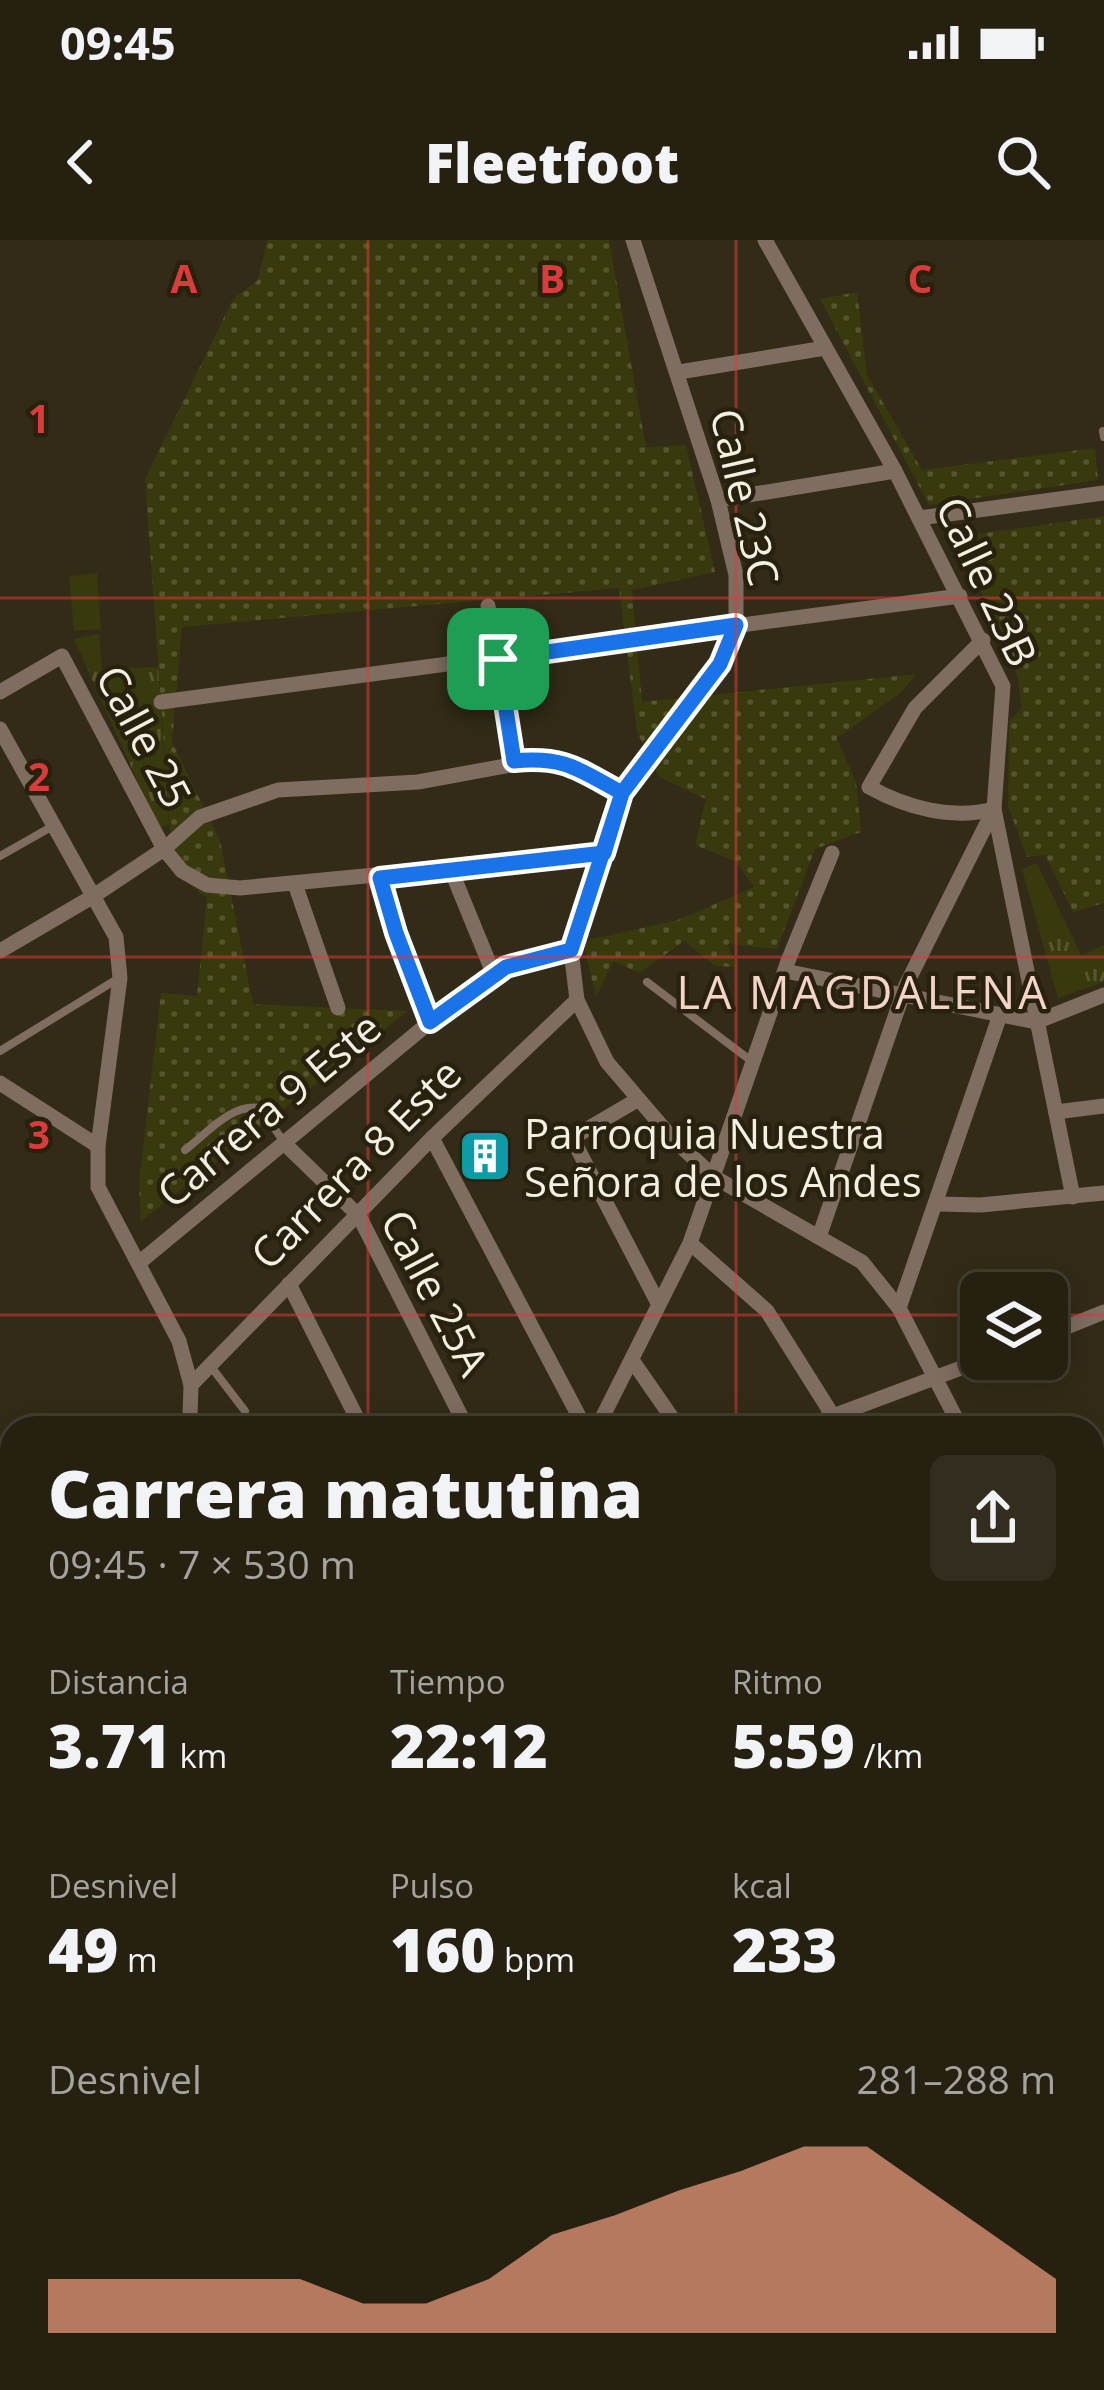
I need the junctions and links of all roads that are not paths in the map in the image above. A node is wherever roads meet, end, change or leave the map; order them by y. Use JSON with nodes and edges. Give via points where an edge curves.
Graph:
{"nodes":[{"id":1,"x":633,"y":240,"type":"edge"},
{"id":2,"x":765,"y":240,"type":"edge"},
{"id":3,"x":825,"y":348,"type":"junction"},
{"id":4,"x":679,"y":372,"type":"junction"},
{"id":5,"x":895,"y":471,"type":"junction"},
{"id":6,"x":1104,"y":494,"type":"edge"},
{"id":7,"x":718,"y":500,"type":"junction"},
{"id":8,"x":919,"y":518,"type":"junction"},
{"id":9,"x":960,"y":596,"type":"junction"},
{"id":10,"x":488,"y":606,"type":"dead end"},
{"id":11,"x":736,"y":625,"type":"junction"},
{"id":12,"x":983,"y":640,"type":"junction"},
{"id":13,"x":498,"y":659,"type":"junction"},
{"id":14,"x":0,"y":692,"type":"edge"},
{"id":15,"x":161,"y":702,"type":"dead end"},
{"id":16,"x":0,"y":729,"type":"edge"},
{"id":17,"x":7,"y":760,"type":"edge"},
{"id":18,"x":514,"y":761,"type":"junction"},
{"id":19,"x":622,"y":793,"type":"junction"},
{"id":20,"x":994,"y":809,"type":"junction"},
{"id":21,"x":53,"y":826,"type":"junction"},
{"id":22,"x":164,"y":849,"type":"junction"},
{"id":23,"x":604,"y":853,"type":"junction"},
{"id":24,"x":832,"y":853,"type":"dead end"},
{"id":25,"x":0,"y":856,"type":"edge"},
{"id":26,"x":451,"y":870,"type":"junction"},
{"id":27,"x":380,"y":878,"type":"junction"},
{"id":28,"x":296,"y":884,"type":"junction"},
{"id":29,"x":92,"y":897,"type":"junction"},
{"id":30,"x":571,"y":950,"type":"junction"},
{"id":31,"x":0,"y":951,"type":"edge"},
{"id":32,"x":785,"y":971,"type":"junction"},
{"id":33,"x":494,"y":975,"type":"junction"},
{"id":34,"x":120,"y":978,"type":"junction"},
{"id":35,"x":647,"y":982,"type":"dead end"},
{"id":36,"x":1104,"y":994,"type":"edge"},
{"id":37,"x":902,"y":995,"type":"junction"},
{"id":38,"x":577,"y":1000,"type":"junction"},
{"id":39,"x":338,"y":1008,"type":"dead end"},
{"id":40,"x":1000,"y":1015,"type":"junction"},
{"id":41,"x":430,"y":1022,"type":"junction"},
{"id":42,"x":1036,"y":1022,"type":"junction"},
{"id":43,"x":0,"y":1051,"type":"edge"},
{"id":44,"x":755,"y":1064,"type":"junction"},
{"id":45,"x":0,"y":1083,"type":"edge"},
{"id":46,"x":637,"y":1100,"type":"junction"},
{"id":47,"x":1104,"y":1106,"type":"edge"},
{"id":48,"x":1055,"y":1112,"type":"junction"},
{"id":49,"x":432,"y":1138,"type":"junction"},
{"id":50,"x":284,"y":1143,"type":"junction"},
{"id":51,"x":98,"y":1146,"type":"junction"},
{"id":52,"x":185,"y":1150,"type":"dead end"},
{"id":53,"x":714,"y":1177,"type":"junction"},
{"id":54,"x":1104,"y":1193,"type":"edge"},
{"id":55,"x":1072,"y":1197,"type":"junction"},
{"id":56,"x":937,"y":1204,"type":"junction"},
{"id":57,"x":359,"y":1216,"type":"junction"},
{"id":58,"x":819,"y":1237,"type":"junction"},
{"id":59,"x":690,"y":1244,"type":"junction"},
{"id":60,"x":140,"y":1262,"type":"junction"},
{"id":61,"x":289,"y":1284,"type":"junction"},
{"id":62,"x":658,"y":1300,"type":"junction"},
{"id":63,"x":899,"y":1308,"type":"junction"},
{"id":64,"x":1104,"y":1312,"type":"edge"},
{"id":65,"x":1068,"y":1327,"type":"edge"},
{"id":66,"x":632,"y":1360,"type":"junction"},
{"id":67,"x":211,"y":1366,"type":"junction"},
{"id":68,"x":960,"y":1369,"type":"edge"},
{"id":69,"x":938,"y":1378,"type":"junction"},
{"id":70,"x":191,"y":1385,"type":"junction"},
{"id":71,"x":245,"y":1411,"type":"dead end"},
{"id":72,"x":190,"y":1416,"type":"edge"},
{"id":73,"x":356,"y":1416,"type":"edge"},
{"id":74,"x":461,"y":1416,"type":"edge"},
{"id":75,"x":580,"y":1416,"type":"edge"},
{"id":76,"x":592,"y":1416,"type":"edge"},
{"id":77,"x":671,"y":1416,"type":"edge"},
{"id":78,"x":833,"y":1416,"type":"joint"},
{"id":79,"x":956,"y":1416,"type":"edge"}],
"edges":[{"from":1,"to":4,"type":"street","name":"Calle 23C"},
{"from":2,"to":3,"type":"street","name":"Calle 23B","via":[[803,292]]},
{"from":3,"to":4,"type":"street"},
{"from":3,"to":5,"type":"street","name":"Calle 23B"},
{"from":4,"to":7,"type":"street","name":"Calle 23C"},
{"from":5,"to":7,"type":"street"},
{"from":5,"to":8,"type":"street","name":"Calle 23B"},
{"from":6,"to":8,"type":"street"},
{"from":7,"to":11,"type":"street","name":"Calle 23C","via":[[736,575]]},
{"from":8,"to":9,"type":"street","name":"Calle 23B"},
{"from":9,"to":11,"type":"street"},
{"from":9,"to":12,"type":"street","name":"Calle 23B"},
{"from":10,"to":13,"type":"street"},
{"from":11,"to":13,"type":"street"},
{"from":11,"to":19,"type":"street","name":"Calle 23C","via":[[720,664]]},
{"from":12,"to":20,"type":"street","name":"Calle 23B","via":[[1003,686]]},
{"from":12,"to":20,"type":"street","via":[[915,708],[869,787],[966,816]]},
{"from":13,"to":15,"type":"street"},
{"from":13,"to":18,"type":"street"},
{"from":14,"to":22,"type":"street","name":"Calle 25","via":[[62,656]]},
{"from":16,"to":17,"type":"street"},
{"from":17,"to":21,"type":"street"},
{"from":18,"to":19,"type":"street","via":[[564,762]]},
{"from":18,"to":22,"type":"street","via":[[418,782],[278,790],[200,817]]},
{"from":19,"to":23,"type":"street","name":"Calle 23C"},
{"from":20,"to":37,"type":"street"},
{"from":20,"to":42,"type":"street","name":"Calle 23B"},
{"from":21,"to":25,"type":"lane"},
{"from":21,"to":29,"type":"street"},
{"from":22,"to":28,"type":"street","via":[[207,885]]},
{"from":22,"to":29,"type":"street"},
{"from":23,"to":26,"type":"street"},
{"from":23,"to":30,"type":"street","name":"Calle 23C"},
{"from":24,"to":32,"type":"street"},
{"from":26,"to":27,"type":"street"},
{"from":26,"to":33,"type":"street"},
{"from":27,"to":28,"type":"street"},
{"from":27,"to":41,"type":"street"},
{"from":28,"to":39,"type":"street"},
{"from":29,"to":31,"type":"street"},
{"from":29,"to":34,"type":"street","via":[[116,937]]},
{"from":30,"to":33,"type":"street","name":"Carrera 9 Este"},
{"from":30,"to":38,"type":"street"},
{"from":32,"to":37,"type":"street"},
{"from":32,"to":44,"type":"street"},
{"from":33,"to":41,"type":"street","name":"Carrera 9 Este"},
{"from":34,"to":43,"type":"lane"},
{"from":34,"to":51,"type":"street"},
{"from":35,"to":44,"type":"lane"},
{"from":36,"to":42,"type":"street"},
{"from":37,"to":40,"type":"street"},
{"from":37,"to":58,"type":"street"},
{"from":38,"to":46,"type":"street","via":[[607,1062]]},
{"from":38,"to":49,"type":"street","name":"Carrera 8 Este"},
{"from":40,"to":42,"type":"street"},
{"from":40,"to":56,"type":"street"},
{"from":41,"to":50,"type":"street","name":"Carrera 9 Este"},
{"from":42,"to":48,"type":"street","name":"Calle 23B"},
{"from":44,"to":53,"type":"street"},
{"from":45,"to":51,"type":"street"},
{"from":46,"to":53,"type":"street"},
{"from":46,"to":62,"type":"street","via":[[572,1138]]},
{"from":47,"to":48,"type":"street"},
{"from":48,"to":55,"type":"street","name":"Calle 23B"},
{"from":49,"to":57,"type":"street","name":"Carrera 8 Este"},
{"from":49,"to":75,"type":"street"},
{"from":50,"to":52,"type":"lane","via":[[251,1106]]},
{"from":50,"to":57,"type":"street","name":"Calle 25A"},
{"from":50,"to":60,"type":"street","name":"Carrera 9 Este"},
{"from":51,"to":60,"type":"street","via":[[98,1186]]},
{"from":53,"to":58,"type":"street"},
{"from":53,"to":59,"type":"street"},
{"from":54,"to":55,"type":"street"},
{"from":55,"to":56,"type":"street"},
{"from":56,"to":63,"type":"street"},
{"from":57,"to":61,"type":"street","name":"Carrera 8 Este"},
{"from":57,"to":74,"type":"street","name":"Calle 25A"},
{"from":58,"to":63,"type":"street","via":[[862,1262]]},
{"from":59,"to":62,"type":"street"},
{"from":59,"to":78,"type":"street","via":[[767,1311]]},
{"from":60,"to":70,"type":"street"},
{"from":61,"to":67,"type":"street","name":"Carrera 8 Este"},
{"from":61,"to":73,"type":"street"},
{"from":62,"to":66,"type":"street"},
{"from":63,"to":69,"type":"street"},
{"from":64,"to":65,"type":"street"},
{"from":66,"to":76,"type":"street"},
{"from":66,"to":77,"type":"street"},
{"from":67,"to":70,"type":"street","name":"Carrera 8 Este"},
{"from":67,"to":71,"type":"lane"},
{"from":68,"to":69,"type":"street"},
{"from":69,"to":78,"type":"street"},
{"from":69,"to":79,"type":"street"},
{"from":70,"to":72,"type":"street"}]}
